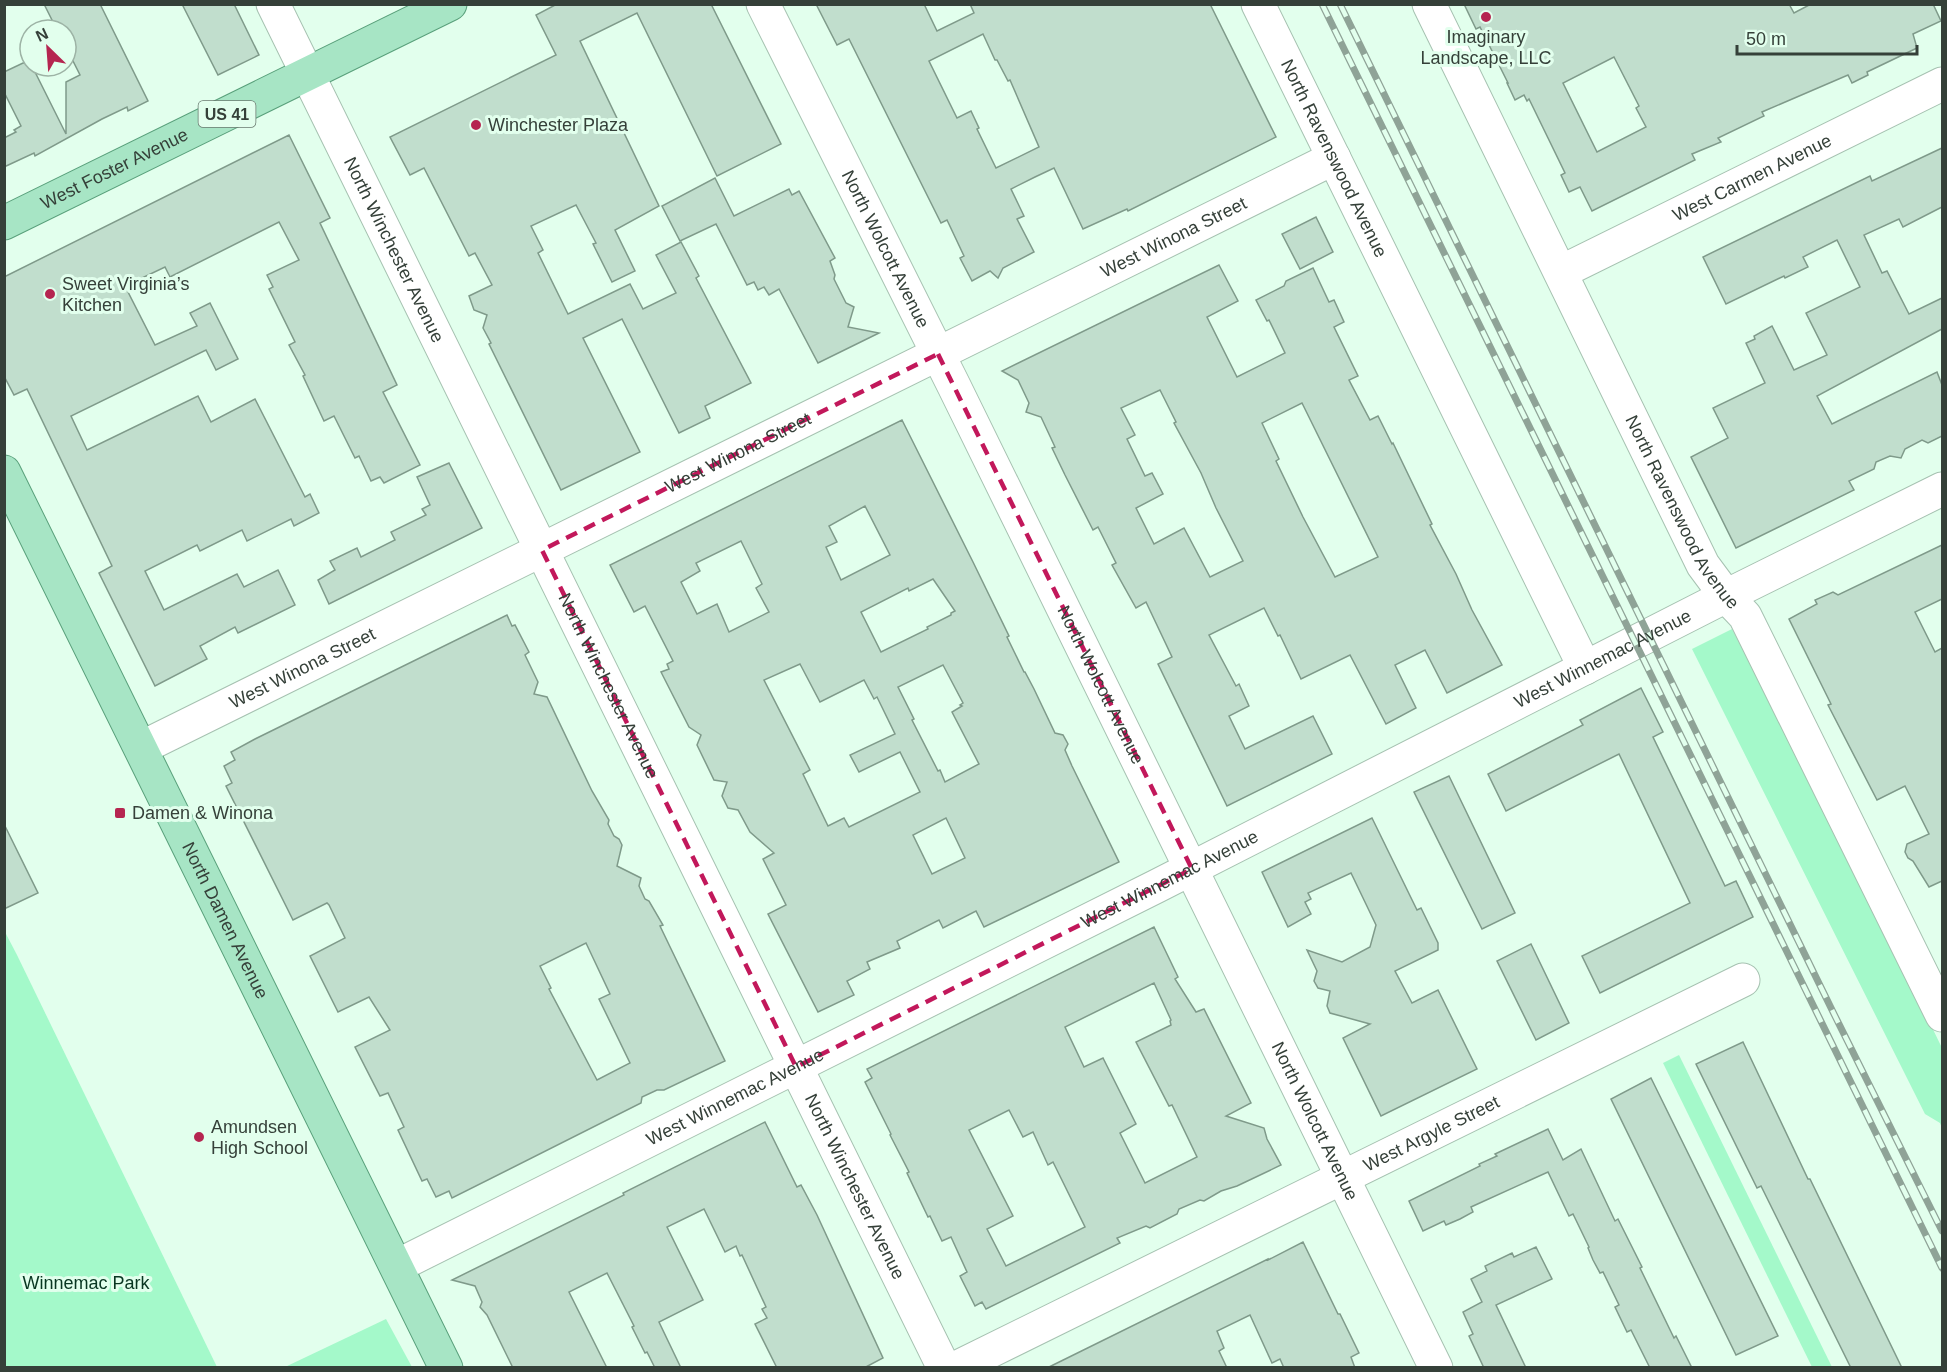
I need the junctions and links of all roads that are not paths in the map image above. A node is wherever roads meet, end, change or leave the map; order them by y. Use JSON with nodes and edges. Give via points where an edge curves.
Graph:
{"nodes":[{"id":1,"x":273,"y":4,"type":"edge"},
{"id":2,"x":450,"y":4,"type":"edge"},
{"id":3,"x":764,"y":4,"type":"edge"},
{"id":4,"x":1258,"y":4,"type":"edge"},
{"id":5,"x":1429,"y":4,"type":"edge"},
{"id":6,"x":308,"y":74,"type":"junction"},
{"id":7,"x":1942,"y":84,"type":"edge"},
{"id":8,"x":1334,"y":158,"type":"junction"},
{"id":9,"x":4,"y":223,"type":"edge"},
{"id":10,"x":1561,"y":272,"type":"junction"},
{"id":11,"x":938,"y":354,"type":"junction"},
{"id":12,"x":4,"y":472,"type":"edge"},
{"id":13,"x":1942,"y":489,"type":"edge"},
{"id":14,"x":542,"y":550,"type":"junction"},
{"id":15,"x":1726,"y":596,"type":"junction"},
{"id":16,"x":1585,"y":668,"type":"junction"},
{"id":17,"x":141,"y":748,"type":"junction"},
{"id":18,"x":1192,"y":869,"type":"junction"},
{"id":19,"x":1743,"y":980,"type":"dead end"},
{"id":20,"x":1942,"y":1015,"type":"edge"},
{"id":21,"x":796,"y":1067,"type":"junction"},
{"id":22,"x":1343,"y":1177,"type":"junction"},
{"id":23,"x":397,"y":1266,"type":"junction"},
{"id":24,"x":446,"y":1368,"type":"edge"},
{"id":25,"x":944,"y":1368,"type":"edge"},
{"id":26,"x":957,"y":1368,"type":"edge"},
{"id":27,"x":1436,"y":1368,"type":"edge"}],
"edges":[{"from":1,"to":6,"type":"street","name":"North Winchester Avenue"},
{"from":2,"to":6,"type":"main road","name":"West Foster Avenue","number":"US 41"},
{"from":3,"to":11,"type":"street","name":"North Wolcott Avenue"},
{"from":4,"to":8,"type":"street","name":"North Ravenswood Avenue"},
{"from":5,"to":10,"type":"street","name":"North Ravenswood Avenue"},
{"from":6,"to":9,"type":"main road","name":"West Foster Avenue","number":"US 41"},
{"from":6,"to":14,"type":"street","name":"North Winchester Avenue"},
{"from":7,"to":10,"type":"street","name":"West Carmen Avenue"},
{"from":8,"to":11,"type":"street","name":"West Winona Street"},
{"from":8,"to":16,"type":"street","name":"North Ravenswood Avenue"},
{"from":10,"to":15,"type":"street","name":"North Ravenswood Avenue","via":[[1703,565]]},
{"from":11,"to":14,"type":"street","name":"West Winona Street"},
{"from":11,"to":18,"type":"street","name":"North Wolcott Avenue"},
{"from":12,"to":17,"type":"main road","name":"North Damen Avenue"},
{"from":13,"to":15,"type":"street","name":"West Winnemac Avenue"},
{"from":14,"to":17,"type":"street","name":"West Winona Street"},
{"from":14,"to":21,"type":"street","name":"North Winchester Avenue"},
{"from":15,"to":16,"type":"street","name":"West Winnemac Avenue"},
{"from":15,"to":20,"type":"street","name":"North Ravenswood Avenue","via":[[1745,616]]},
{"from":16,"to":18,"type":"street","name":"West Winnemac Avenue"},
{"from":17,"to":23,"type":"main road","name":"North Damen Avenue"},
{"from":18,"to":21,"type":"street","name":"West Winnemac Avenue"},
{"from":18,"to":22,"type":"street","name":"North Wolcott Avenue"},
{"from":19,"to":22,"type":"street","name":"West Argyle Street"},
{"from":21,"to":23,"type":"street","name":"West Winnemac Avenue"},
{"from":21,"to":25,"type":"street","name":"North Winchester Avenue"},
{"from":22,"to":26,"type":"street","name":"West Argyle Street"},
{"from":22,"to":27,"type":"street","name":"North Wolcott Avenue"},
{"from":23,"to":24,"type":"main road","name":"North Damen Avenue"}]}
